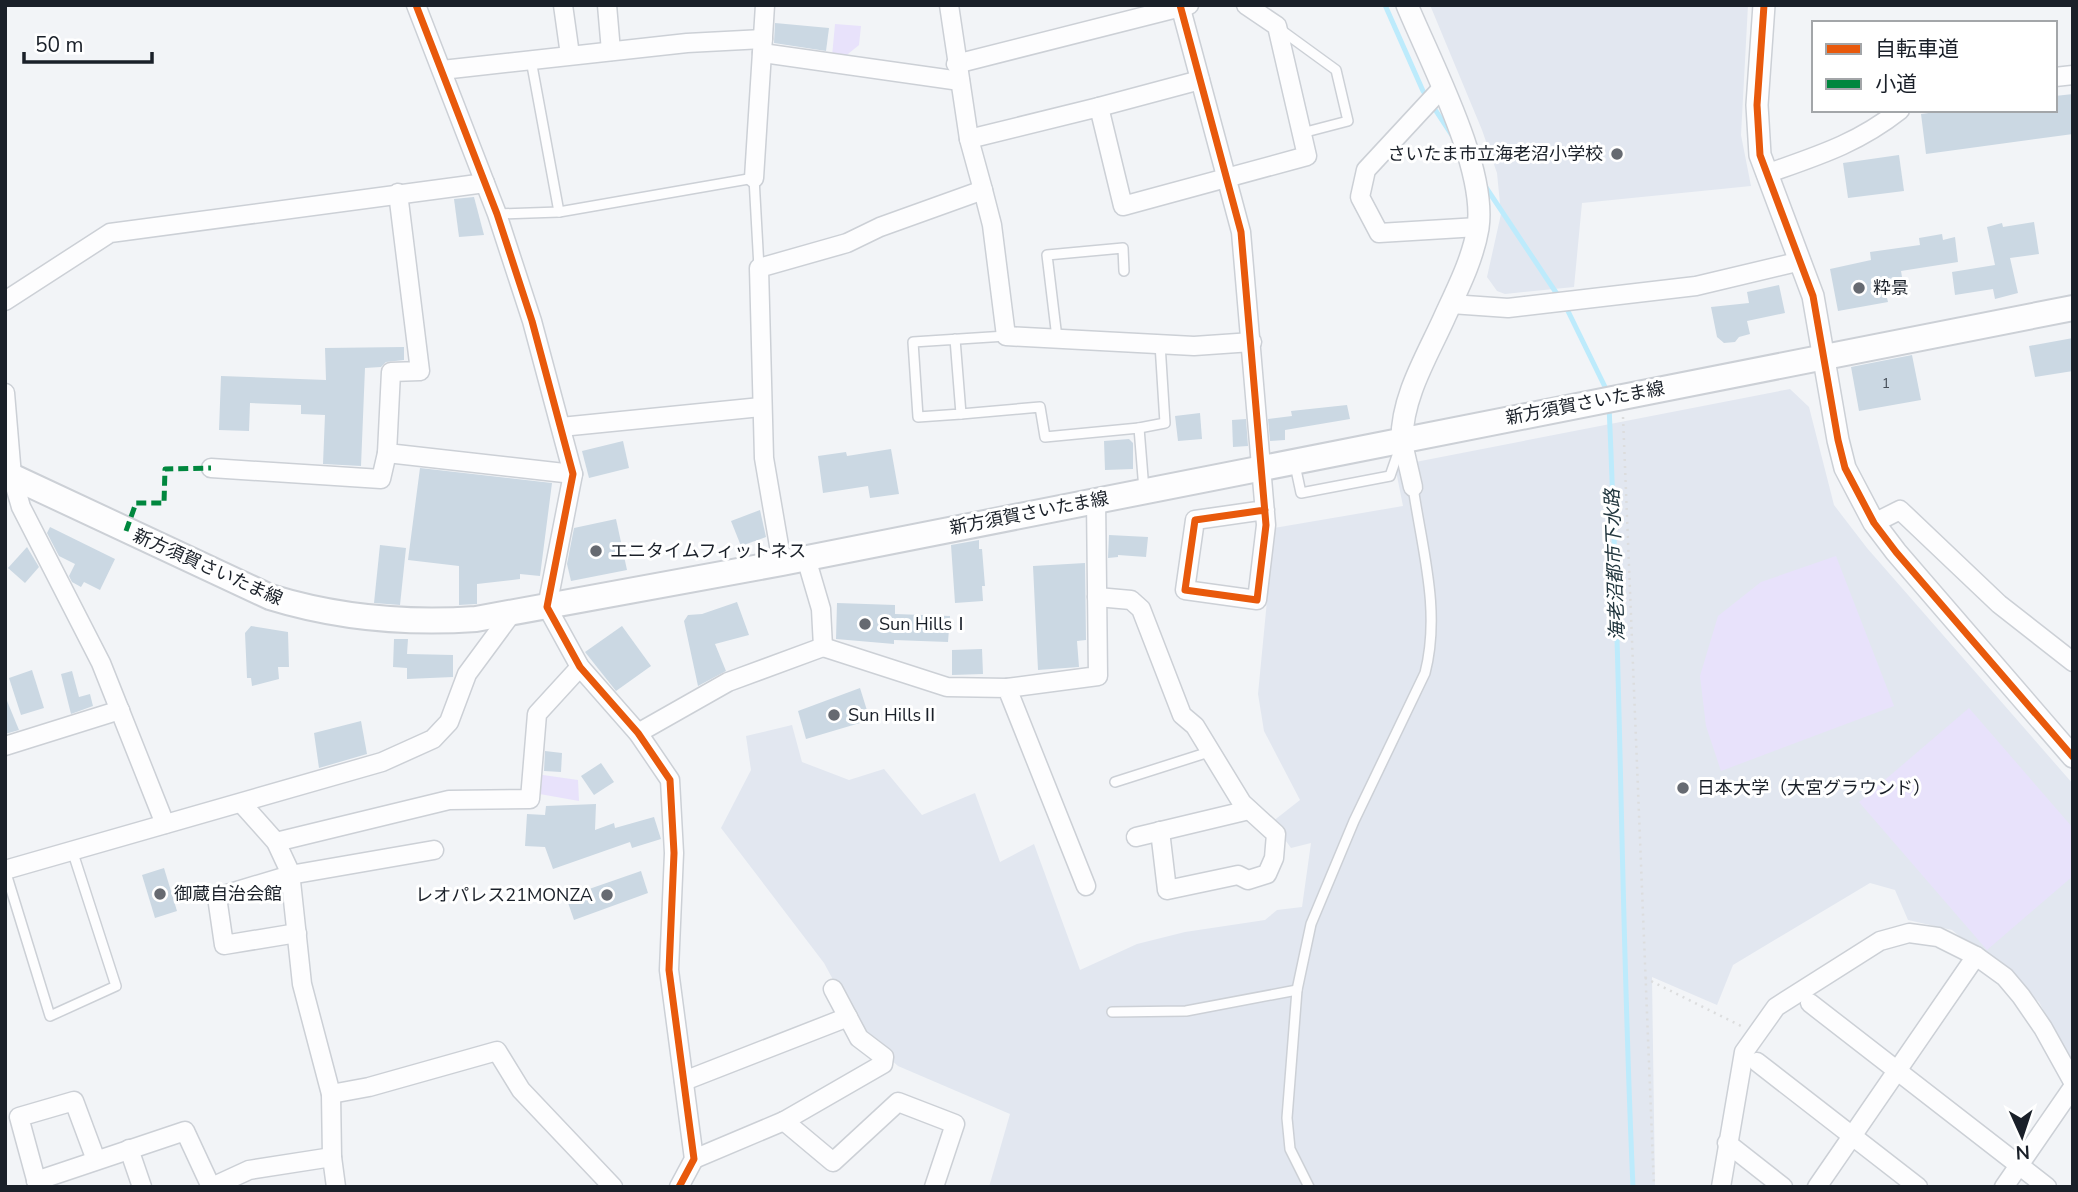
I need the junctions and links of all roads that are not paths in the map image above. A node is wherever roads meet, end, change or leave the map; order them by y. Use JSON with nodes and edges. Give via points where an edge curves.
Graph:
{"nodes":[{"id":1,"x":415,"y":5,"type":"edge"},
{"id":2,"x":563,"y":5,"type":"edge"},
{"id":3,"x":607,"y":5,"type":"edge"},
{"id":4,"x":765,"y":5,"type":"edge"},
{"id":5,"x":949,"y":5,"type":"edge"},
{"id":6,"x":1246,"y":5,"type":"edge"},
{"id":7,"x":1407,"y":5,"type":"edge"},
{"id":8,"x":1764,"y":5,"type":"edge"},
{"id":9,"x":1183,"y":6,"type":"edge"},
{"id":10,"x":1277,"y":26,"type":"junction"},
{"id":11,"x":763,"y":46,"type":"junction"},
{"id":12,"x":611,"y":51,"type":"junction"},
{"id":13,"x":570,"y":55,"type":"junction"},
{"id":14,"x":531,"y":60,"type":"junction"},
{"id":15,"x":442,"y":70,"type":"junction"},
{"id":16,"x":958,"y":72,"type":"junction"},
{"id":17,"x":1200,"y":80,"type":"junction"},
{"id":18,"x":1442,"y":88,"type":"junction"},
{"id":19,"x":1099,"y":107,"type":"junction"},
{"id":20,"x":1897,"y":112,"type":"edge"},
{"id":21,"x":1302,"y":133,"type":"junction"},
{"id":22,"x":969,"y":139,"type":"junction"},
{"id":23,"x":1766,"y":174,"type":"junction"},
{"id":24,"x":754,"y":178,"type":"junction"},
{"id":25,"x":1226,"y":180,"type":"junction"},
{"id":26,"x":485,"y":183,"type":"junction"},
{"id":27,"x":982,"y":190,"type":"junction"},
{"id":28,"x":398,"y":193,"type":"junction"},
{"id":29,"x":559,"y":212,"type":"junction"},
{"id":30,"x":498,"y":214,"type":"junction"},
{"id":31,"x":1478,"y":227,"type":"junction"},
{"id":32,"x":1801,"y":261,"type":"junction"},
{"id":33,"x":759,"y":268,"type":"junction"},
{"id":34,"x":1124,"y":271,"type":"dead end"},
{"id":35,"x":5,"y":301,"type":"edge"},
{"id":36,"x":1451,"y":304,"type":"junction"},
{"id":37,"x":2073,"y":308,"type":"edge"},
{"id":38,"x":1006,"y":336,"type":"junction"},
{"id":39,"x":1057,"y":338,"type":"junction"},
{"id":40,"x":956,"y":339,"type":"junction"},
{"id":41,"x":1252,"y":342,"type":"junction"},
{"id":42,"x":1160,"y":344,"type":"junction"},
{"id":43,"x":1824,"y":357,"type":"junction"},
{"id":44,"x":5,"y":393,"type":"edge"},
{"id":45,"x":761,"y":407,"type":"junction"},
{"id":46,"x":961,"y":414,"type":"junction"},
{"id":47,"x":561,"y":427,"type":"junction"},
{"id":48,"x":1139,"y":428,"type":"junction"},
{"id":49,"x":1402,"y":439,"type":"junction"},
{"id":50,"x":387,"y":453,"type":"junction"},
{"id":51,"x":1294,"y":460,"type":"junction"},
{"id":52,"x":1262,"y":466,"type":"junction"},
{"id":53,"x":211,"y":468,"type":"dead end"},
{"id":54,"x":573,"y":474,"type":"junction"},
{"id":55,"x":8,"y":476,"type":"edge"},
{"id":56,"x":1413,"y":487,"type":"joint"},
{"id":57,"x":1144,"y":490,"type":"junction"},
{"id":58,"x":1096,"y":499,"type":"junction"},
{"id":59,"x":1265,"y":510,"type":"junction"},
{"id":60,"x":1874,"y":523,"type":"junction"},
{"id":61,"x":794,"y":560,"type":"junction"},
{"id":62,"x":1097,"y":597,"type":"junction"},
{"id":63,"x":547,"y":607,"type":"junction"},
{"id":64,"x":512,"y":613,"type":"junction"},
{"id":65,"x":823,"y":647,"type":"junction"},
{"id":66,"x":2073,"y":662,"type":"edge"},
{"id":67,"x":580,"y":667,"type":"junction"},
{"id":68,"x":1007,"y":688,"type":"junction"},
{"id":69,"x":120,"y":710,"type":"junction"},
{"id":70,"x":638,"y":733,"type":"junction"},
{"id":71,"x":5,"y":746,"type":"edge"},
{"id":72,"x":1209,"y":752,"type":"junction"},
{"id":73,"x":2073,"y":757,"type":"edge"},
{"id":74,"x":1115,"y":782,"type":"dead end"},
{"id":75,"x":243,"y":805,"type":"junction"},
{"id":76,"x":1249,"y":810,"type":"junction"},
{"id":77,"x":165,"y":824,"type":"junction"},
{"id":78,"x":1160,"y":831,"type":"junction"},
{"id":79,"x":1136,"y":837,"type":"dead end"},
{"id":80,"x":276,"y":842,"type":"junction"},
{"id":81,"x":72,"y":850,"type":"junction"},
{"id":82,"x":434,"y":850,"type":"dead end"},
{"id":83,"x":5,"y":870,"type":"edge"},
{"id":84,"x":290,"y":875,"type":"junction"},
{"id":85,"x":1086,"y":886,"type":"dead end"},
{"id":86,"x":297,"y":933,"type":"junction"},
{"id":87,"x":1976,"y":956,"type":"junction"},
{"id":88,"x":834,"y":989,"type":"dead end"},
{"id":89,"x":1297,"y":990,"type":"junction"},
{"id":90,"x":1810,"y":1003,"type":"dead end"},
{"id":91,"x":1112,"y":1012,"type":"dead end"},
{"id":92,"x":848,"y":1017,"type":"junction"},
{"id":93,"x":1757,"y":1062,"type":"dead end"},
{"id":94,"x":1897,"y":1071,"type":"junction"},
{"id":95,"x":684,"y":1081,"type":"junction"},
{"id":96,"x":2073,"y":1084,"type":"edge"},
{"id":97,"x":331,"y":1094,"type":"junction"},
{"id":98,"x":784,"y":1121,"type":"junction"},
{"id":99,"x":1853,"y":1135,"type":"junction"},
{"id":100,"x":1727,"y":1143,"type":"junction"},
{"id":101,"x":129,"y":1149,"type":"junction"},
{"id":102,"x":332,"y":1157,"type":"junction"},
{"id":103,"x":694,"y":1159,"type":"junction"},
{"id":104,"x":96,"y":1160,"type":"junction"},
{"id":105,"x":2019,"y":1165,"type":"junction"},
{"id":106,"x":37,"y":1184,"type":"edge"},
{"id":107,"x":142,"y":1187,"type":"edge"},
{"id":108,"x":211,"y":1187,"type":"edge"},
{"id":109,"x":336,"y":1187,"type":"edge"},
{"id":110,"x":613,"y":1187,"type":"edge"},
{"id":111,"x":679,"y":1187,"type":"edge"},
{"id":112,"x":934,"y":1187,"type":"edge"},
{"id":113,"x":1309,"y":1187,"type":"edge"},
{"id":114,"x":1721,"y":1187,"type":"edge"},
{"id":115,"x":1783,"y":1187,"type":"edge"},
{"id":116,"x":1817,"y":1187,"type":"edge"},
{"id":117,"x":1919,"y":1187,"type":"edge"},
{"id":118,"x":2004,"y":1187,"type":"edge"},
{"id":119,"x":2047,"y":1187,"type":"edge"}],
"edges":[{"from":1,"to":15,"type":"street"},
{"from":2,"to":13,"type":"street"},
{"from":3,"to":12,"type":"street"},
{"from":4,"to":11,"type":"street"},
{"from":5,"to":16,"type":"street"},
{"from":6,"to":10,"type":"street"},
{"from":7,"to":18,"type":"street"},
{"from":8,"to":23,"type":"street","via":[[1757,105]]},
{"from":9,"to":16,"type":"street"},
{"from":9,"to":17,"type":"street"},
{"from":10,"to":21,"type":"street"},
{"from":10,"to":21,"type":"lane","via":[[1336,70],[1348,121]]},
{"from":11,"to":12,"type":"street"},
{"from":11,"to":16,"type":"street"},
{"from":11,"to":24,"type":"street"},
{"from":12,"to":13,"type":"street"},
{"from":13,"to":14,"type":"street"},
{"from":14,"to":15,"type":"street"},
{"from":14,"to":29,"type":"lane"},
{"from":15,"to":26,"type":"street"},
{"from":16,"to":22,"type":"street"},
{"from":17,"to":19,"type":"street"},
{"from":17,"to":25,"type":"street"},
{"from":18,"to":31,"type":"street","via":[[1476,183]]},
{"from":18,"to":31,"type":"street","via":[[1366,170],[1360,197],[1378,233]]},
{"from":19,"to":22,"type":"street"},
{"from":19,"to":25,"type":"street","via":[[1123,206]]},
{"from":20,"to":23,"type":"street","via":[[1853,142]]},
{"from":21,"to":25,"type":"street","via":[[1307,156]]},
{"from":22,"to":27,"type":"street"},
{"from":23,"to":32,"type":"street"},
{"from":24,"to":29,"type":"lane"},
{"from":24,"to":33,"type":"lane"},
{"from":25,"to":41,"type":"street","via":[[1241,232]]},
{"from":26,"to":28,"type":"street"},
{"from":26,"to":30,"type":"street"},
{"from":27,"to":33,"type":"street","via":[[847,243]]},
{"from":27,"to":38,"type":"street","via":[[992,225]]},
{"from":28,"to":35,"type":"street","via":[[110,233]]},
{"from":28,"to":50,"type":"street","via":[[420,371],[391,372]]},
{"from":29,"to":30,"type":"lane"},
{"from":30,"to":47,"type":"street"},
{"from":31,"to":36,"type":"street"},
{"from":32,"to":36,"type":"street","via":[[1696,286],[1508,308]]},
{"from":32,"to":43,"type":"street","via":[[1813,296]]},
{"from":33,"to":45,"type":"street"},
{"from":34,"to":39,"type":"lane","via":[[1123,248],[1047,255]]},
{"from":36,"to":49,"type":"street","via":[[1406,407]]},
{"from":37,"to":43,"type":"main road","name":"新方須賀さいたま線"},
{"from":38,"to":39,"type":"street"},
{"from":38,"to":40,"type":"lane"},
{"from":39,"to":42,"type":"street"},
{"from":40,"to":46,"type":"lane"},
{"from":40,"to":46,"type":"lane","via":[[913,342],[918,417]]},
{"from":41,"to":42,"type":"street"},
{"from":41,"to":52,"type":"street"},
{"from":42,"to":48,"type":"lane","via":[[1165,424]]},
{"from":43,"to":49,"type":"main road","name":"新方須賀さいたま線"},
{"from":43,"to":60,"type":"street","via":[[1845,468]]},
{"from":44,"to":55,"type":"street"},
{"from":45,"to":47,"type":"street"},
{"from":45,"to":61,"type":"street","via":[[764,458]]},
{"from":46,"to":48,"type":"lane","via":[[1040,407],[1045,437]]},
{"from":47,"to":54,"type":"street"},
{"from":48,"to":57,"type":"lane"},
{"from":49,"to":51,"type":"main road","name":"新方須賀さいたま線"},
{"from":49,"to":51,"type":"lane","via":[[1390,476],[1301,493]]},
{"from":49,"to":56,"type":"street"},
{"from":50,"to":53,"type":"street","via":[[381,479]]},
{"from":50,"to":54,"type":"street"},
{"from":51,"to":52,"type":"main road","name":"新方須賀さいたま線"},
{"from":52,"to":57,"type":"main road","name":"新方須賀さいたま線"},
{"from":52,"to":59,"type":"street"},
{"from":54,"to":63,"type":"street"},
{"from":55,"to":64,"type":"main road","name":"新方須賀さいたま線","via":[[258,592],[314,611],[420,621]]},
{"from":55,"to":69,"type":"street"},
{"from":56,"to":89,"type":"lane","via":[[1434,609],[1431,649],[1405,718],[1326,881]]},
{"from":57,"to":58,"type":"main road","name":"新方須賀さいたま線"},
{"from":58,"to":61,"type":"main road","name":"新方須賀さいたま線"},
{"from":58,"to":62,"type":"street"},
{"from":59,"to":59,"type":"street","via":[[1195,520],[1185,590],[1257,600]]},
{"from":60,"to":66,"type":"street","via":[[1900,510],[1999,604]]},
{"from":60,"to":73,"type":"street"},
{"from":61,"to":63,"type":"main road","name":"新方須賀さいたま線"},
{"from":61,"to":65,"type":"street","via":[[821,609]]},
{"from":62,"to":68,"type":"street","via":[[1098,676]]},
{"from":62,"to":72,"type":"street","via":[[1131,600],[1141,609],[1182,715],[1195,726]]},
{"from":63,"to":64,"type":"main road","name":"新方須賀さいたま線"},
{"from":63,"to":67,"type":"street"},
{"from":64,"to":75,"type":"street","via":[[467,674],[449,722],[433,739],[382,762]]},
{"from":65,"to":68,"type":"street","via":[[947,687]]},
{"from":65,"to":70,"type":"street","via":[[728,682]]},
{"from":67,"to":70,"type":"street"},
{"from":67,"to":80,"type":"street","via":[[537,714],[530,799],[449,800]]},
{"from":68,"to":85,"type":"street"},
{"from":69,"to":71,"type":"street"},
{"from":69,"to":77,"type":"street"},
{"from":70,"to":95,"type":"street","via":[[670,780],[674,853],[669,970]]},
{"from":72,"to":74,"type":"lane"},
{"from":72,"to":76,"type":"street"},
{"from":75,"to":77,"type":"street"},
{"from":75,"to":80,"type":"street"},
{"from":76,"to":78,"type":"street"},
{"from":76,"to":78,"type":"street","via":[[1276,834],[1267,874],[1248,880],[1238,875],[1167,890]]},
{"from":77,"to":81,"type":"street"},
{"from":78,"to":79,"type":"street"},
{"from":80,"to":84,"type":"street"},
{"from":81,"to":83,"type":"street"},
{"from":81,"to":83,"type":"lane","via":[[116,986],[50,1016]]},
{"from":82,"to":84,"type":"street"},
{"from":84,"to":86,"type":"street"},
{"from":84,"to":86,"type":"street","via":[[217,897],[224,945]]},
{"from":86,"to":97,"type":"street","via":[[302,984]]},
{"from":87,"to":94,"type":"street"},
{"from":87,"to":96,"type":"street","via":[[2005,977],[2021,996]]},
{"from":87,"to":100,"type":"street","via":[[1938,937],[1909,933],[1880,941],[1776,1007],[1744,1052]]},
{"from":88,"to":92,"type":"street"},
{"from":89,"to":91,"type":"lane","via":[[1186,1011]]},
{"from":89,"to":113,"type":"lane","via":[[1287,1118],[1290,1149]]},
{"from":90,"to":94,"type":"street"},
{"from":92,"to":95,"type":"street"},
{"from":92,"to":98,"type":"street","via":[[859,1038],[884,1057],[883,1064]]},
{"from":93,"to":99,"type":"street"},
{"from":94,"to":99,"type":"street"},
{"from":94,"to":105,"type":"street"},
{"from":95,"to":103,"type":"street"},
{"from":96,"to":105,"type":"street"},
{"from":97,"to":102,"type":"street"},
{"from":97,"to":110,"type":"street","via":[[497,1051],[521,1090]]},
{"from":98,"to":103,"type":"street"},
{"from":98,"to":112,"type":"street","via":[[833,1162],[898,1102],[955,1124]]},
{"from":99,"to":116,"type":"street"},
{"from":99,"to":117,"type":"street"},
{"from":100,"to":114,"type":"street"},
{"from":100,"to":115,"type":"street"},
{"from":101,"to":104,"type":"street"},
{"from":101,"to":107,"type":"street"},
{"from":101,"to":108,"type":"street","via":[[185,1131]]},
{"from":102,"to":108,"type":"street","via":[[249,1170]]},
{"from":102,"to":109,"type":"street"},
{"from":103,"to":111,"type":"street"},
{"from":104,"to":106,"type":"street"},
{"from":104,"to":106,"type":"street","via":[[74,1101],[19,1117]]},
{"from":105,"to":118,"type":"street"},
{"from":105,"to":119,"type":"street"}]}
